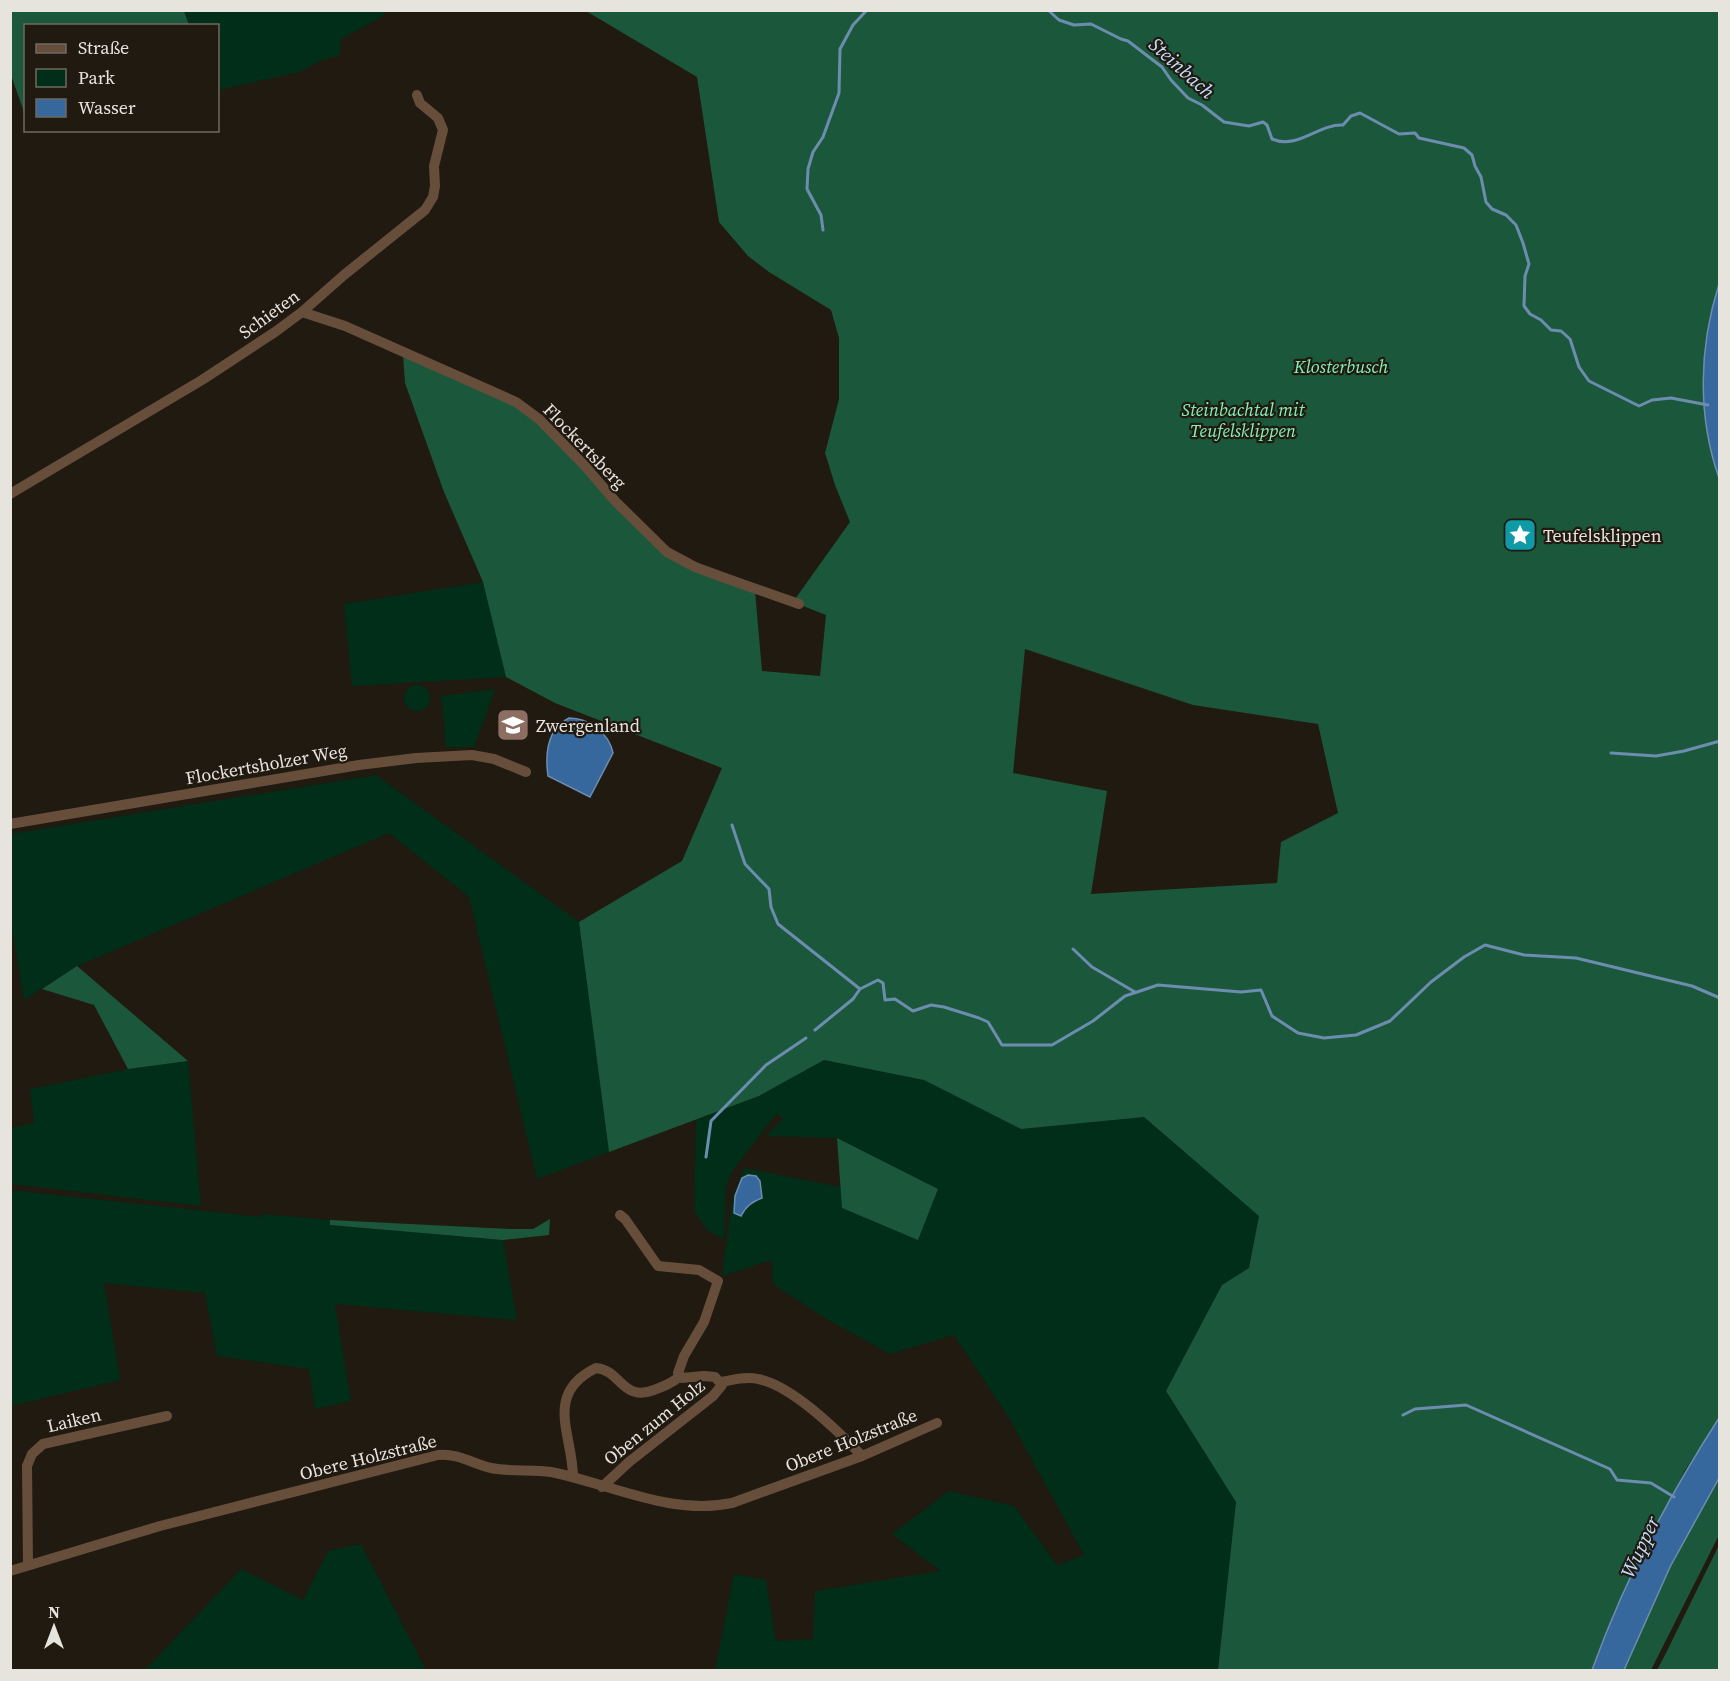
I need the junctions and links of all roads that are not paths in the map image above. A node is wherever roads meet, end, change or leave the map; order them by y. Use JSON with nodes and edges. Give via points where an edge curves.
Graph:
{"nodes":[{"id":1,"x":417,"y":96,"type":"dead end"},
{"id":2,"x":302,"y":312,"type":"junction"},
{"id":3,"x":10,"y":494,"type":"edge"},
{"id":4,"x":799,"y":604,"type":"dead end"},
{"id":5,"x":526,"y":772,"type":"dead end"},
{"id":6,"x":10,"y":824,"type":"edge"},
{"id":7,"x":620,"y":1215,"type":"dead end"},
{"id":8,"x":680,"y":1376,"type":"junction"},
{"id":9,"x":721,"y":1382,"type":"junction"},
{"id":10,"x":167,"y":1416,"type":"dead end"},
{"id":11,"x":937,"y":1423,"type":"dead end"},
{"id":12,"x":862,"y":1456,"type":"junction"},
{"id":13,"x":573,"y":1478,"type":"junction"},
{"id":14,"x":602,"y":1486,"type":"junction"},
{"id":15,"x":28,"y":1565,"type":"junction"},
{"id":16,"x":10,"y":1571,"type":"edge"}],
"edges":[{"from":1,"to":2,"type":"street","name":"Schieten","via":[[420,104],[438,118],[443,130],[431,202]]},
{"from":2,"to":3,"type":"street","name":"Schieten","via":[[202,380]]},
{"from":2,"to":4,"type":"street","name":"Flockertsberg","via":[[345,326],[516,402],[539,419],[667,552],[705,571]]},
{"from":5,"to":6,"type":"street","name":"Flockertsholzer Weg","via":[[472,754],[416,758]]},
{"from":7,"to":8,"type":"street","name":"Oben zum Holz","via":[[658,1266],[699,1270],[718,1281],[704,1322],[679,1367]]},
{"from":8,"to":9,"type":"street","name":"Oben zum Holz","via":[[711,1376]]},
{"from":8,"to":13,"type":"street","name":"Oben zum Holz","via":[[660,1388],[641,1393],[629,1390],[599,1368],[585,1374],[571,1390],[564,1408]]},
{"from":9,"to":12,"type":"street","name":"Oben zum Holz","via":[[752,1378],[772,1383],[811,1409]]},
{"from":9,"to":14,"type":"street","name":"Oben zum Holz","via":[[720,1390]]},
{"from":10,"to":15,"type":"street","name":"Laiken","via":[[35,1449],[27,1466]]},
{"from":11,"to":12,"type":"street","name":"Obere Holzstraße"},
{"from":12,"to":14,"type":"street","name":"Obere Holzstraße","via":[[732,1503],[707,1508]]},
{"from":13,"to":14,"type":"street","name":"Obere Holzstraße"},
{"from":13,"to":15,"type":"street","name":"Obere Holzstraße","via":[[549,1472],[494,1469],[456,1456],[438,1455],[159,1526]]},
{"from":15,"to":16,"type":"street","name":"Obere Holzstraße"}]}
